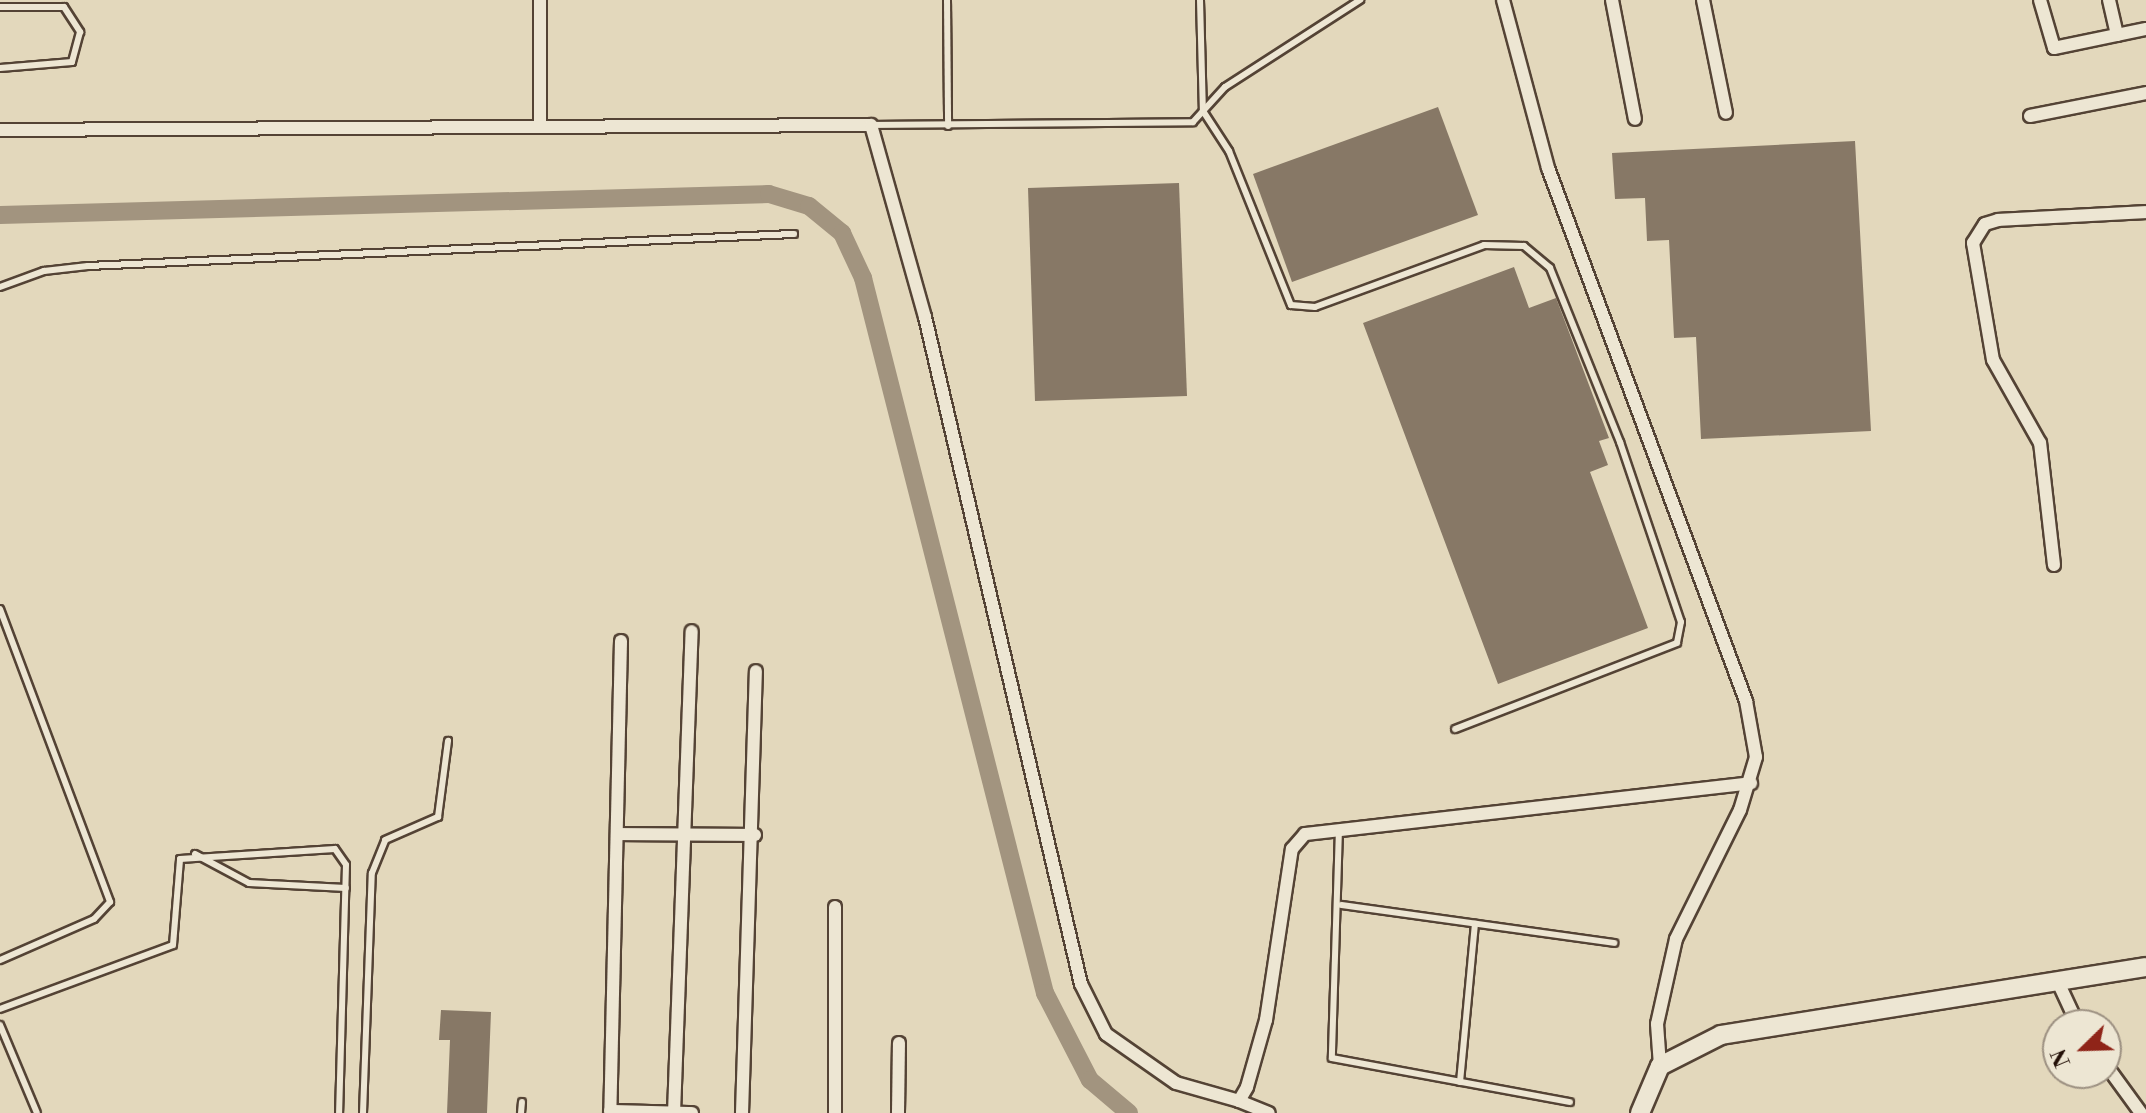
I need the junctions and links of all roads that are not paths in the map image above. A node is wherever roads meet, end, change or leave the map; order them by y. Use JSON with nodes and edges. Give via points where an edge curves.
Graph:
{"nodes":[{"id":1,"x":540,"y":0,"type":"edge"},
{"id":2,"x":947,"y":0,"type":"edge"},
{"id":3,"x":1200,"y":0,"type":"edge"},
{"id":4,"x":1360,"y":0,"type":"edge"},
{"id":5,"x":1503,"y":0,"type":"edge"},
{"id":6,"x":1612,"y":0,"type":"edge"},
{"id":7,"x":1703,"y":0,"type":"edge"},
{"id":8,"x":2040,"y":0,"type":"edge"},
{"id":9,"x":2109,"y":0,"type":"edge"},
{"id":10,"x":0,"y":7,"type":"edge"},
{"id":11,"x":2146,"y":29,"type":"edge"},
{"id":12,"x":2117,"y":35,"type":"junction"},
{"id":13,"x":0,"y":68,"type":"edge"},
{"id":14,"x":2146,"y":93,"type":"edge"},
{"id":15,"x":1203,"y":111,"type":"junction"},
{"id":16,"x":1726,"y":113,"type":"dead end"},
{"id":17,"x":2030,"y":116,"type":"dead end"},
{"id":18,"x":1635,"y":119,"type":"dead end"},
{"id":19,"x":540,"y":124,"type":"junction"},
{"id":20,"x":871,"y":125,"type":"junction"},
{"id":21,"x":948,"y":126,"type":"junction"},
{"id":22,"x":0,"y":130,"type":"edge"},
{"id":23,"x":2146,"y":212,"type":"edge"},
{"id":24,"x":794,"y":234,"type":"dead end"},
{"id":25,"x":0,"y":287,"type":"edge"},
{"id":26,"x":2054,"y":565,"type":"dead end"},
{"id":27,"x":0,"y":609,"type":"edge"},
{"id":28,"x":692,"y":631,"type":"dead end"},
{"id":29,"x":621,"y":641,"type":"dead end"},
{"id":30,"x":756,"y":671,"type":"dead end"},
{"id":31,"x":1455,"y":729,"type":"dead end"},
{"id":32,"x":448,"y":741,"type":"dead end"},
{"id":33,"x":1751,"y":783,"type":"junction"},
{"id":34,"x":1339,"y":829,"type":"junction"},
{"id":35,"x":681,"y":831,"type":"junction"},
{"id":36,"x":617,"y":834,"type":"junction"},
{"id":37,"x":755,"y":835,"type":"junction"},
{"id":38,"x":195,"y":854,"type":"junction"},
{"id":39,"x":346,"y":888,"type":"junction"},
{"id":40,"x":1341,"y":905,"type":"junction"},
{"id":41,"x":835,"y":907,"type":"dead end"},
{"id":42,"x":1475,"y":924,"type":"junction"},
{"id":43,"x":1614,"y":943,"type":"dead end"},
{"id":44,"x":0,"y":960,"type":"edge"},
{"id":45,"x":2146,"y":967,"type":"edge"},
{"id":46,"x":2058,"y":982,"type":"junction"},
{"id":47,"x":0,"y":1009,"type":"edge"},
{"id":48,"x":2071,"y":1009,"type":"edge"},
{"id":49,"x":0,"y":1025,"type":"edge"},
{"id":50,"x":899,"y":1043,"type":"dead end"},
{"id":51,"x":1660,"y":1066,"type":"junction"},
{"id":52,"x":1460,"y":1082,"type":"junction"},
{"id":53,"x":2122,"y":1087,"type":"edge"},
{"id":54,"x":1239,"y":1101,"type":"junction"},
{"id":55,"x":522,"y":1102,"type":"dead end"},
{"id":56,"x":1570,"y":1102,"type":"dead end"},
{"id":57,"x":604,"y":1112,"type":"edge"},
{"id":58,"x":37,"y":1113,"type":"edge"},
{"id":59,"x":339,"y":1113,"type":"edge"},
{"id":60,"x":363,"y":1113,"type":"edge"},
{"id":61,"x":521,"y":1113,"type":"edge"},
{"id":62,"x":674,"y":1113,"type":"edge"},
{"id":63,"x":692,"y":1113,"type":"edge"},
{"id":64,"x":742,"y":1113,"type":"edge"},
{"id":65,"x":835,"y":1113,"type":"edge"},
{"id":66,"x":898,"y":1113,"type":"edge"},
{"id":67,"x":1269,"y":1113,"type":"edge"},
{"id":68,"x":1640,"y":1113,"type":"edge"},
{"id":69,"x":2141,"y":1113,"type":"edge"}],
"edges":[{"from":1,"to":19,"type":"street"},
{"from":2,"to":21,"type":"lane"},
{"from":3,"to":15,"type":"lane"},
{"from":4,"to":15,"type":"lane","via":[[1238,78]]},
{"from":5,"to":33,"type":"street","via":[[1548,168],[1746,701],[1756,757]]},
{"from":6,"to":18,"type":"street"},
{"from":7,"to":16,"type":"street"},
{"from":8,"to":12,"type":"street","via":[[2054,48]]},
{"from":9,"to":12,"type":"street"},
{"from":10,"to":13,"type":"lane","via":[[64,7],[80,32],[72,62]]},
{"from":11,"to":12,"type":"street"},
{"from":14,"to":17,"type":"street"},
{"from":15,"to":21,"type":"lane","via":[[1186,123]]},
{"from":15,"to":31,"type":"lane","via":[[1229,151],[1291,305],[1315,307],[1507,242],[1550,268],[1620,442],[1682,634],[1667,650]]},
{"from":19,"to":20,"type":"street"},
{"from":19,"to":22,"type":"street"},
{"from":20,"to":21,"type":"lane"},
{"from":20,"to":54,"type":"street","via":[[925,317],[1091,1013],[1138,1062],[1176,1083]]},
{"from":23,"to":26,"type":"street","via":[[1998,220],[1985,224],[1973,243],[1993,360],[2040,443]]},
{"from":24,"to":25,"type":"lane","via":[[88,266],[44,271]]},
{"from":27,"to":44,"type":"lane","via":[[110,902],[94,919]]},
{"from":28,"to":35,"type":"street"},
{"from":29,"to":36,"type":"street"},
{"from":30,"to":37,"type":"street"},
{"from":32,"to":60,"type":"lane","via":[[438,817],[385,840],[372,873]]},
{"from":33,"to":34,"type":"street"},
{"from":33,"to":51,"type":"street","via":[[1676,939],[1657,1024]]},
{"from":34,"to":40,"type":"lane"},
{"from":34,"to":54,"type":"street","via":[[1305,834],[1292,849],[1266,1020]]},
{"from":35,"to":36,"type":"street"},
{"from":35,"to":37,"type":"street"},
{"from":35,"to":62,"type":"street"},
{"from":36,"to":57,"type":"street"},
{"from":37,"to":64,"type":"street"},
{"from":38,"to":39,"type":"lane","via":[[249,883]]},
{"from":38,"to":39,"type":"lane","via":[[335,849],[343,854]]},
{"from":38,"to":47,"type":"lane","via":[[174,868],[179,929],[173,945]]},
{"from":39,"to":59,"type":"lane"},
{"from":40,"to":42,"type":"lane"},
{"from":40,"to":52,"type":"lane","via":[[1332,1058]]},
{"from":41,"to":65,"type":"street"},
{"from":42,"to":43,"type":"lane"},
{"from":42,"to":52,"type":"lane"},
{"from":45,"to":46,"type":"street"},
{"from":46,"to":48,"type":"street"},
{"from":46,"to":51,"type":"street","via":[[1743,1030]]},
{"from":49,"to":58,"type":"lane"},
{"from":50,"to":66,"type":"street"},
{"from":51,"to":68,"type":"street"},
{"from":52,"to":56,"type":"lane"},
{"from":53,"to":69,"type":"street"},
{"from":54,"to":67,"type":"street"},
{"from":55,"to":61,"type":"lane"},
{"from":57,"to":62,"type":"street"},
{"from":62,"to":63,"type":"street"}]}
